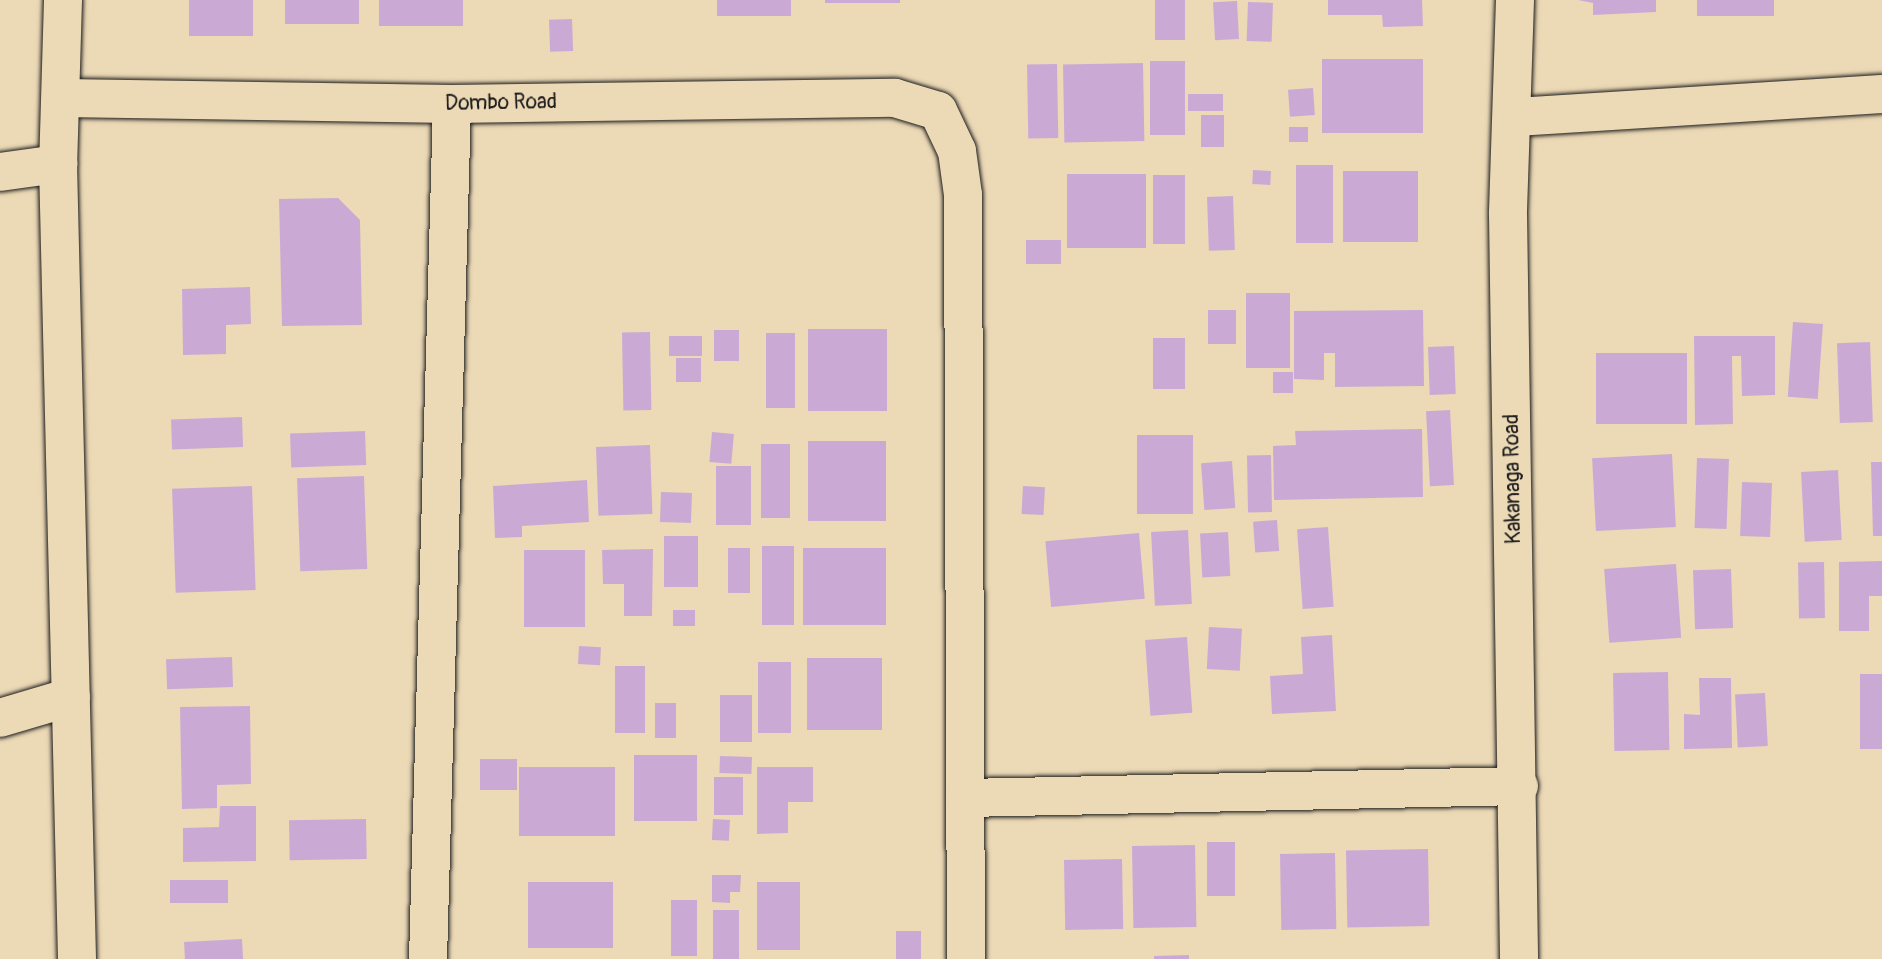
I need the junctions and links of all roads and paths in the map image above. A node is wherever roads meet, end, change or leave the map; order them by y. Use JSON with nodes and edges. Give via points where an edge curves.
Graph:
{"nodes":[{"id":1,"x":63,"y":0,"type":"edge"},
{"id":2,"x":1515,"y":0,"type":"edge"},
{"id":3,"x":1882,"y":94,"type":"edge"},
{"id":4,"x":62,"y":99,"type":"junction"},
{"id":5,"x":452,"y":104,"type":"junction"},
{"id":6,"x":1515,"y":117,"type":"junction"},
{"id":7,"x":58,"y":164,"type":"junction"},
{"id":8,"x":0,"y":172,"type":"edge"},
{"id":9,"x":71,"y":696,"type":"junction"},
{"id":10,"x":0,"y":718,"type":"edge"},
{"id":11,"x":1519,"y":786,"type":"junction"},
{"id":12,"x":966,"y":798,"type":"junction"},
{"id":13,"x":77,"y":959,"type":"edge"},
{"id":14,"x":428,"y":959,"type":"edge"},
{"id":15,"x":966,"y":959,"type":"edge"},
{"id":16,"x":1519,"y":959,"type":"edge"}],
"edges":[{"from":1,"to":4,"type":"street"},
{"from":2,"to":6,"type":"street","name":"Kakanaga Road"},
{"from":3,"to":6,"type":"street"},
{"from":4,"to":5,"type":"street","name":"Dombo Road"},
{"from":4,"to":7,"type":"street"},
{"from":5,"to":12,"type":"street","name":"Dombo Road","via":[[895,98],[938,111],[957,151],[962,194]]},
{"from":5,"to":14,"type":"street"},
{"from":6,"to":11,"type":"street","name":"Kakanaga Road","via":[[1508,214]]},
{"from":7,"to":8,"type":"street"},
{"from":7,"to":9,"type":"street"},
{"from":9,"to":10,"type":"street"},
{"from":9,"to":13,"type":"street"},
{"from":11,"to":12,"type":"street"},
{"from":11,"to":16,"type":"street","name":"Kakanaga Road"},
{"from":12,"to":15,"type":"street"}]}
